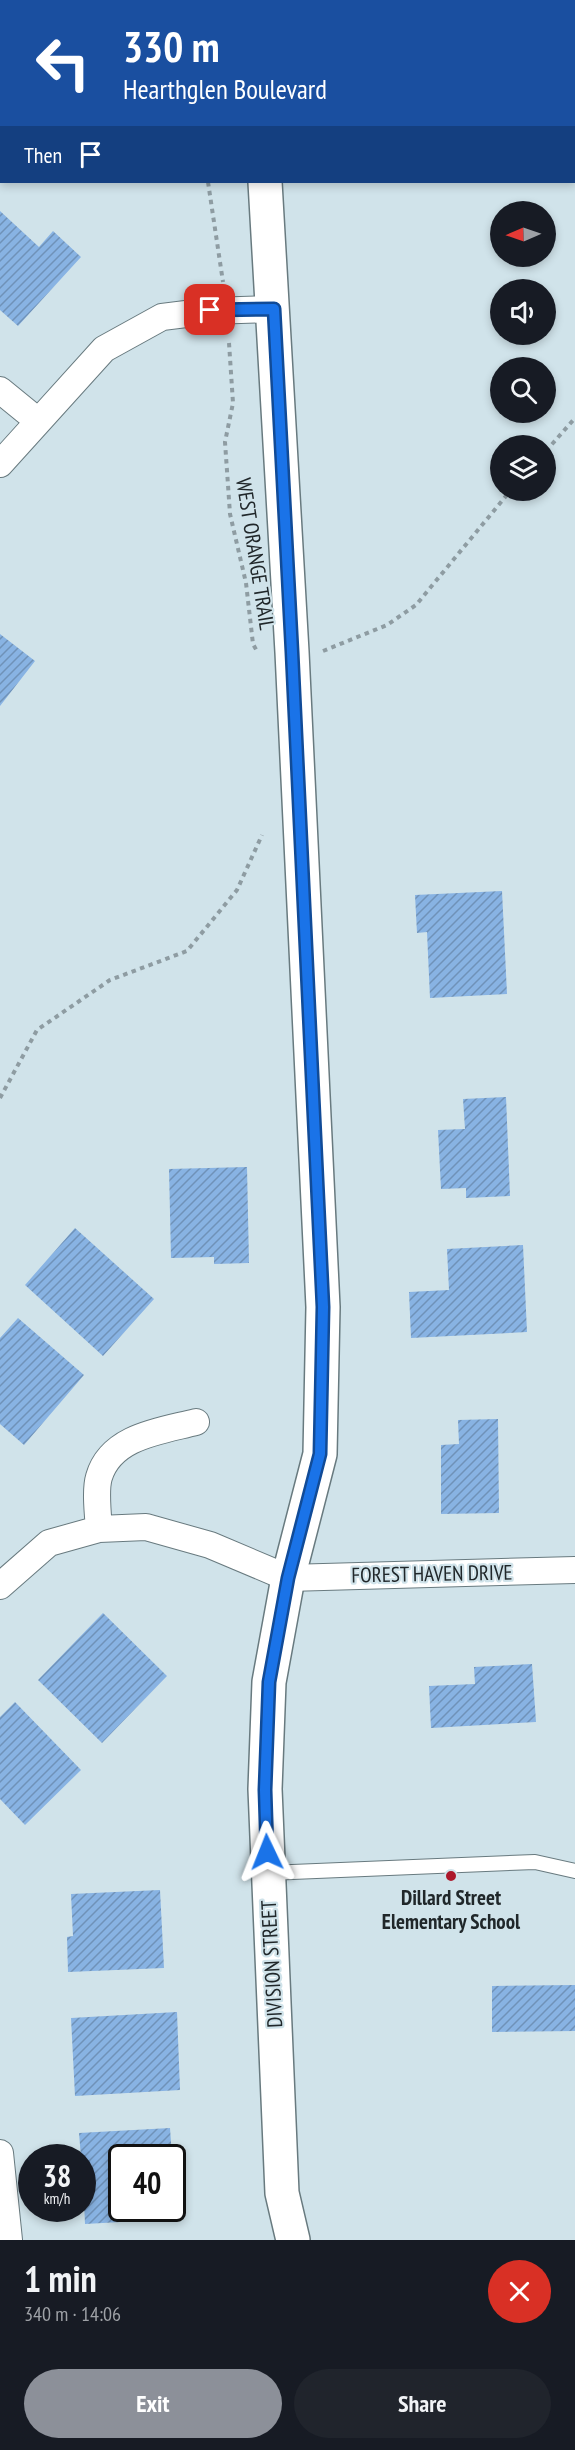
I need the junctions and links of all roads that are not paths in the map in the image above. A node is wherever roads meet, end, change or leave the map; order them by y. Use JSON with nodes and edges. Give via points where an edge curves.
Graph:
{"nodes":[{"id":1,"x":265,"y":183,"type":"edge"},
{"id":2,"x":274,"y":309,"type":"junction"},
{"id":3,"x":0,"y":390,"type":"edge"},
{"id":4,"x":38,"y":421,"type":"junction"},
{"id":5,"x":0,"y":464,"type":"edge"},
{"id":6,"x":196,"y":1422,"type":"dead end"},
{"id":7,"x":99,"y":1529,"type":"junction"},
{"id":8,"x":575,"y":1570,"type":"edge"},
{"id":9,"x":288,"y":1578,"type":"junction"},
{"id":10,"x":0,"y":1586,"type":"edge"},
{"id":11,"x":575,"y":1871,"type":"edge"},
{"id":12,"x":268,"y":1872,"type":"junction"},
{"id":13,"x":0,"y":2153,"type":"edge"},
{"id":14,"x":9,"y":2240,"type":"edge"},
{"id":15,"x":293,"y":2240,"type":"edge"}],
"edges":[{"from":1,"to":2,"type":"street","name":"DIVISION STREET"},
{"from":2,"to":4,"type":"street","via":[[210,310],[162,317],[104,349]]},
{"from":2,"to":9,"type":"street","name":"DIVISION STREET","via":[[323,1307],[320,1454]]},
{"from":3,"to":4,"type":"street"},
{"from":4,"to":5,"type":"street"},
{"from":6,"to":7,"type":"street","via":[[138,1436],[110,1456],[98,1478]]},
{"from":7,"to":9,"type":"street","via":[[146,1527],[210,1545]]},
{"from":7,"to":10,"type":"street","via":[[49,1543]]},
{"from":8,"to":9,"type":"street","name":"FOREST HAVEN DRIVE"},
{"from":9,"to":12,"type":"street","name":"DIVISION STREET","via":[[269,1682],[265,1790]]},
{"from":11,"to":12,"type":"lane","via":[[535,1862]]},
{"from":12,"to":15,"type":"street","name":"DIVISION STREET","via":[[282,2193]]},
{"from":13,"to":14,"type":"street"}]}
